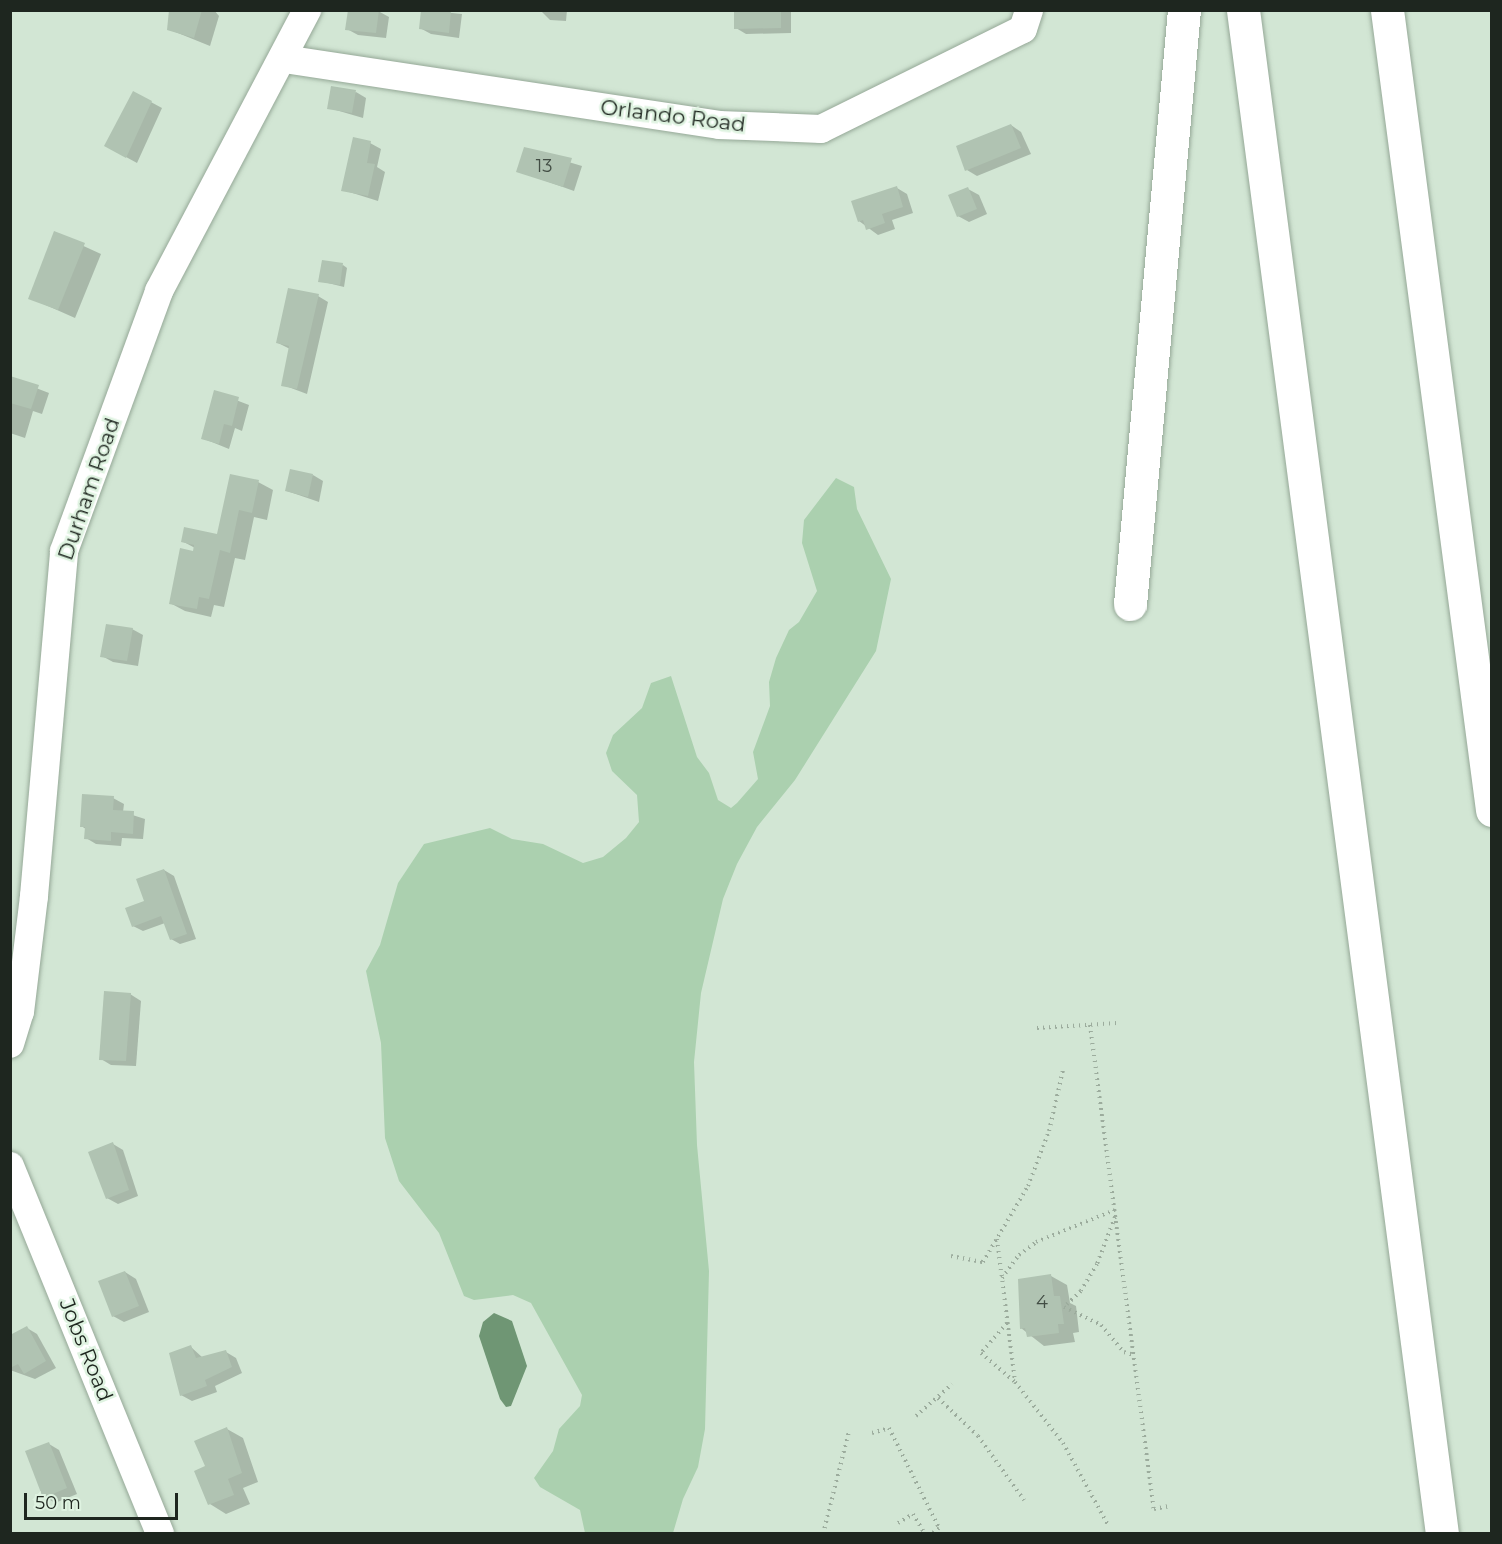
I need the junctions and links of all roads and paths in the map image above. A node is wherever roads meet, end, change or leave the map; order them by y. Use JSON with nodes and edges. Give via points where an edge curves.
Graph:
{"nodes":[{"id":1,"x":308,"y":10,"type":"edge"},
{"id":2,"x":1029,"y":10,"type":"edge"},
{"id":3,"x":1184,"y":10,"type":"edge"},
{"id":4,"x":1243,"y":10,"type":"edge"},
{"id":5,"x":1387,"y":10,"type":"edge"},
{"id":6,"x":284,"y":59,"type":"junction"},
{"id":7,"x":1130,"y":604,"type":"dead end"},
{"id":8,"x":1491,"y":810,"type":"edge"},
{"id":9,"x":1117,"y":1023,"type":"dead end"},
{"id":10,"x":1090,"y":1025,"type":"junction"},
{"id":11,"x":1037,"y":1028,"type":"dead end"},
{"id":12,"x":10,"y":1044,"type":"edge"},
{"id":13,"x":1063,"y":1070,"type":"dead end"},
{"id":14,"x":10,"y":1166,"type":"edge"},
{"id":15,"x":1115,"y":1210,"type":"junction"},
{"id":16,"x":1116,"y":1216,"type":"junction"},
{"id":17,"x":997,"y":1238,"type":"junction"},
{"id":18,"x":951,"y":1256,"type":"dead end"},
{"id":19,"x":1002,"y":1279,"type":"junction"},
{"id":20,"x":1007,"y":1323,"type":"junction"},
{"id":21,"x":1134,"y":1355,"type":"junction"},
{"id":22,"x":1015,"y":1382,"type":"junction"},
{"id":23,"x":952,"y":1384,"type":"dead end"},
{"id":24,"x":938,"y":1398,"type":"junction"},
{"id":25,"x":916,"y":1416,"type":"dead end"},
{"id":26,"x":849,"y":1431,"type":"dead end"},
{"id":27,"x":872,"y":1434,"type":"dead end"},
{"id":28,"x":1024,"y":1500,"type":"dead end"},
{"id":29,"x":1170,"y":1506,"type":"dead end"},
{"id":30,"x":898,"y":1523,"type":"dead end"},
{"id":31,"x":1108,"y":1525,"type":"dead end"},
{"id":32,"x":160,"y":1533,"type":"edge"},
{"id":33,"x":823,"y":1533,"type":"edge"},
{"id":34,"x":925,"y":1533,"type":"edge"},
{"id":35,"x":931,"y":1533,"type":"edge"},
{"id":36,"x":1442,"y":1533,"type":"edge"}],
"edges":[{"from":1,"to":6,"type":"street","name":"Durham Road"},
{"from":2,"to":6,"type":"street","name":"Orlando Road","via":[[1023,30],[821,129],[719,125]]},
{"from":3,"to":7,"type":"highway"},
{"from":4,"to":36,"type":"highway"},
{"from":5,"to":8,"type":"highway"},
{"from":6,"to":12,"type":"street","name":"Durham Road","via":[[159,291],[64,551],[34,896],[20,1012]]},
{"from":9,"to":10,"type":"path"},
{"from":10,"to":11,"type":"path"},
{"from":10,"to":15,"type":"path"},
{"from":13,"to":17,"type":"path","via":[[1049,1131],[1028,1186]]},
{"from":14,"to":32,"type":"street","name":"Jobs Road"},
{"from":15,"to":16,"type":"path"},
{"from":15,"to":19,"type":"path","via":[[1036,1242],[1019,1255]]},
{"from":16,"to":21,"type":"path"},
{"from":16,"to":21,"type":"path","via":[[1097,1264],[1081,1291],[1064,1307],[1101,1325],[1124,1352]]},
{"from":17,"to":18,"type":"path","via":[[983,1262]]},
{"from":17,"to":19,"type":"path"},
{"from":19,"to":20,"type":"path"},
{"from":20,"to":22,"type":"path"},
{"from":20,"to":22,"type":"path","via":[[981,1353]]},
{"from":21,"to":29,"type":"path","via":[[1154,1509]]},
{"from":22,"to":31,"type":"path","via":[[1063,1443]]},
{"from":23,"to":24,"type":"path"},
{"from":24,"to":25,"type":"path"},
{"from":24,"to":28,"type":"path","via":[[978,1436]]},
{"from":26,"to":33,"type":"path"},
{"from":27,"to":35,"type":"path","via":[[889,1428],[939,1528]]},
{"from":30,"to":34,"type":"path","via":[[913,1514]]}]}
